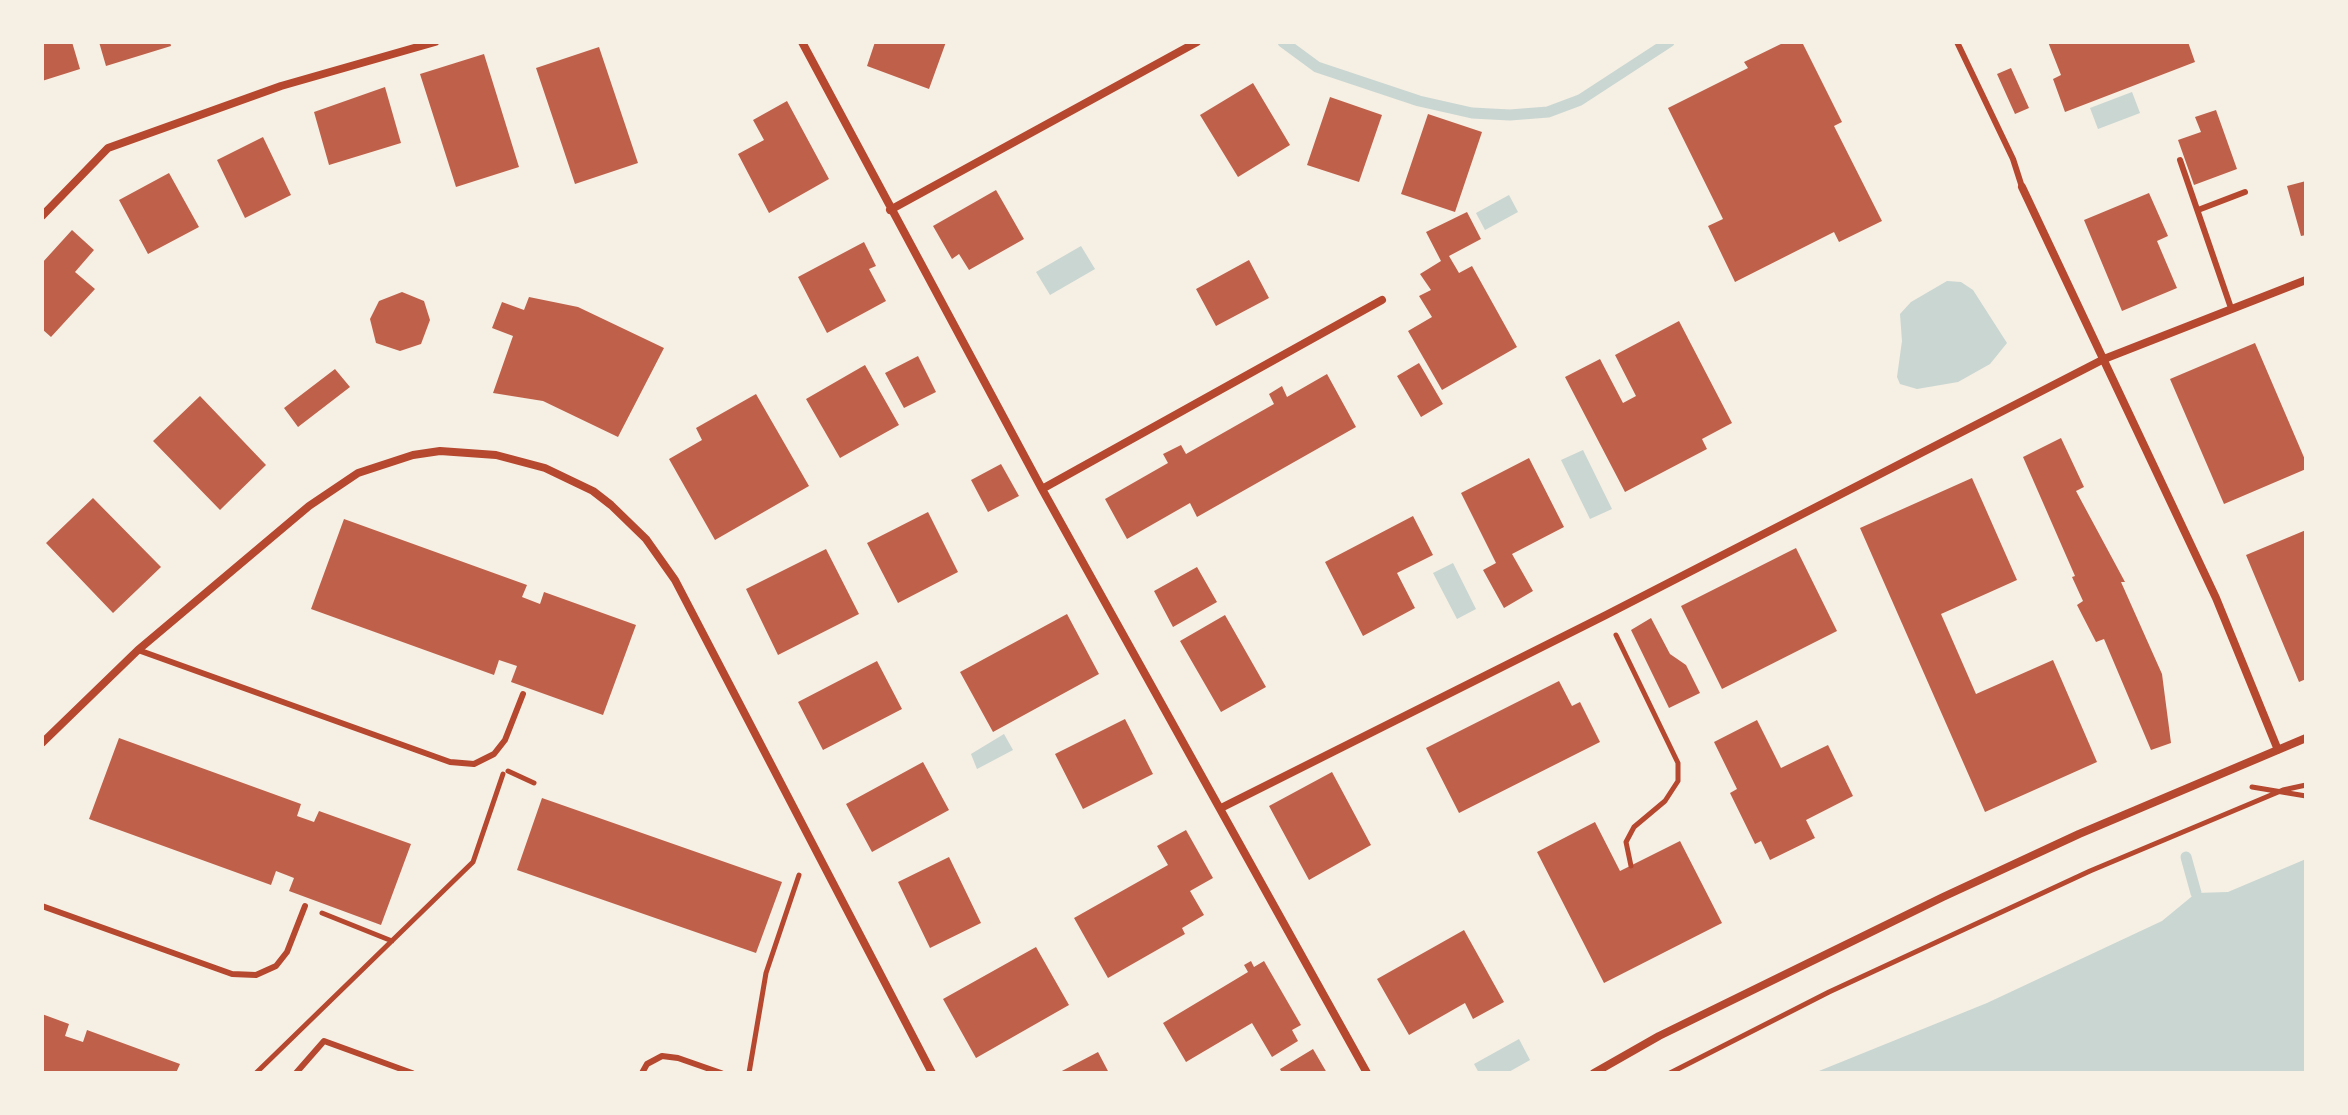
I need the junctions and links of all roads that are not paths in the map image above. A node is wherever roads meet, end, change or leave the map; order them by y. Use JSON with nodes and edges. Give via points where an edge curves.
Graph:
{"nodes":[{"id":1,"x":435,"y":42,"type":"edge"},
{"id":2,"x":802,"y":42,"type":"edge"},
{"id":3,"x":1197,"y":42,"type":"edge"},
{"id":4,"x":1957,"y":42,"type":"edge"},
{"id":5,"x":2180,"y":160,"type":"dead end"},
{"id":6,"x":2022,"y":187,"type":"joint"},
{"id":7,"x":2245,"y":192,"type":"dead end"},
{"id":8,"x":890,"y":210,"type":"junction"},
{"id":9,"x":2198,"y":210,"type":"junction"},
{"id":10,"x":42,"y":216,"type":"edge"},
{"id":11,"x":2306,"y":280,"type":"edge"},
{"id":12,"x":1382,"y":300,"type":"dead end"},
{"id":13,"x":2231,"y":308,"type":"junction"},
{"id":14,"x":2104,"y":359,"type":"junction"},
{"id":15,"x":1042,"y":489,"type":"junction"},
{"id":16,"x":138,"y":650,"type":"junction"},
{"id":17,"x":523,"y":694,"type":"dead end"},
{"id":18,"x":2306,"y":738,"type":"edge"},
{"id":19,"x":42,"y":743,"type":"edge"},
{"id":20,"x":2278,"y":750,"type":"junction"},
{"id":21,"x":1221,"y":808,"type":"junction"},
{"id":22,"x":42,"y":906,"type":"edge"},
{"id":23,"x":305,"y":906,"type":"road end"},
{"id":24,"x":296,"y":1073,"type":"edge"},
{"id":25,"x":412,"y":1073,"type":"edge"},
{"id":26,"x":642,"y":1073,"type":"edge"},
{"id":27,"x":721,"y":1073,"type":"edge"},
{"id":28,"x":932,"y":1073,"type":"edge"},
{"id":29,"x":1367,"y":1073,"type":"edge"},
{"id":30,"x":1594,"y":1073,"type":"edge"}],
"edges":[{"from":1,"to":10,"type":"street","via":[[281,86],[108,148]]},
{"from":2,"to":8,"type":"street"},
{"from":3,"to":8,"type":"street"},
{"from":4,"to":6,"type":"lane"},
{"from":5,"to":9,"type":"lane"},
{"from":6,"to":14,"type":"street"},
{"from":7,"to":9,"type":"lane"},
{"from":8,"to":15,"type":"street"},
{"from":9,"to":13,"type":"lane"},
{"from":11,"to":13,"type":"street"},
{"from":12,"to":15,"type":"street"},
{"from":13,"to":14,"type":"street"},
{"from":14,"to":20,"type":"street","via":[[2216,598]]},
{"from":14,"to":21,"type":"street"},
{"from":15,"to":21,"type":"street"},
{"from":16,"to":17,"type":"lane","via":[[450,762],[474,764],[494,754]]},
{"from":16,"to":19,"type":"street"},
{"from":16,"to":28,"type":"street","via":[[309,506],[381,464],[413,455],[471,452],[523,461],[593,491],[629,521],[675,580]]},
{"from":18,"to":20,"type":"street"},
{"from":20,"to":30,"type":"street","via":[[1943,897]]},
{"from":21,"to":29,"type":"street"},
{"from":22,"to":23,"type":"lane","via":[[232,974],[256,975],[276,966],[287,952]]},
{"from":24,"to":25,"type":"lane","via":[[324,1041]]},
{"from":26,"to":27,"type":"lane","via":[[662,1056]]}]}
